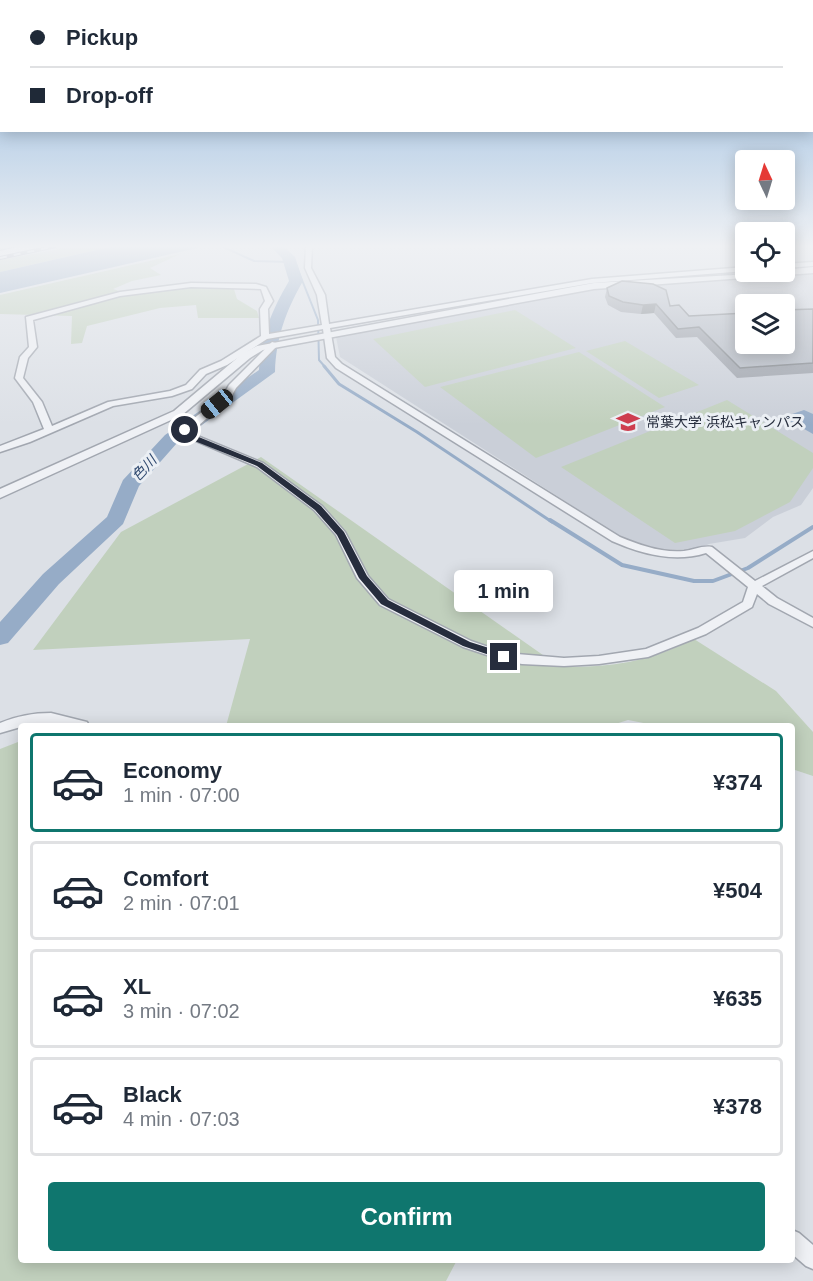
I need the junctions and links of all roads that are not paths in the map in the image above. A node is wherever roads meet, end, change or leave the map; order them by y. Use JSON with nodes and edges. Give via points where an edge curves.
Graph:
{"nodes":[{"id":1,"x":77,"y":306,"type":"edge"},
{"id":2,"x":266,"y":306,"type":"edge"},
{"id":3,"x":323,"y":306,"type":"edge"},
{"id":4,"x":458,"y":306,"type":"edge"},
{"id":5,"x":474,"y":306,"type":"edge"},
{"id":6,"x":327,"y":330,"type":"junction"},
{"id":7,"x":270,"y":340,"type":"junction"},
{"id":8,"x":48,"y":429,"type":"junction"},
{"id":9,"x":0,"y":449,"type":"edge"},
{"id":10,"x":0,"y":494,"type":"edge"},
{"id":11,"x":813,"y":554,"type":"edge"},
{"id":12,"x":754,"y":586,"type":"junction"},
{"id":13,"x":813,"y":623,"type":"edge"},
{"id":14,"x":74,"y":723,"type":"edge"},
{"id":15,"x":0,"y":728,"type":"edge"},
{"id":16,"x":795,"y":1243,"type":"edge"},
{"id":17,"x":813,"y":1259,"type":"edge"}],
"edges":[{"from":1,"to":8,"type":"street","via":[[28,319],[33,347],[24,357],[19,378],[31,390]]},
{"from":2,"to":7,"type":"street"},
{"from":3,"to":6,"type":"street"},
{"from":4,"to":6,"type":"street"},
{"from":5,"to":6,"type":"street"},
{"from":6,"to":7,"type":"street"},
{"from":6,"to":12,"type":"street","via":[[331,358],[353,376],[616,539],[658,553],[694,555],[708,549]]},
{"from":7,"to":8,"type":"street","via":[[203,372],[189,387],[111,404]]},
{"from":7,"to":10,"type":"street","via":[[178,413]]},
{"from":7,"to":12,"type":"street","via":[[228,395],[185,434],[260,465],[318,508],[341,534],[363,578],[384,602],[424,624],[467,644],[522,660],[564,662],[633,657],[702,631],[748,604]]},
{"from":8,"to":9,"type":"street"},
{"from":11,"to":12,"type":"street"},
{"from":12,"to":13,"type":"street"},
{"from":14,"to":15,"type":"street","via":[[36,717]]},
{"from":16,"to":17,"type":"street"}]}
